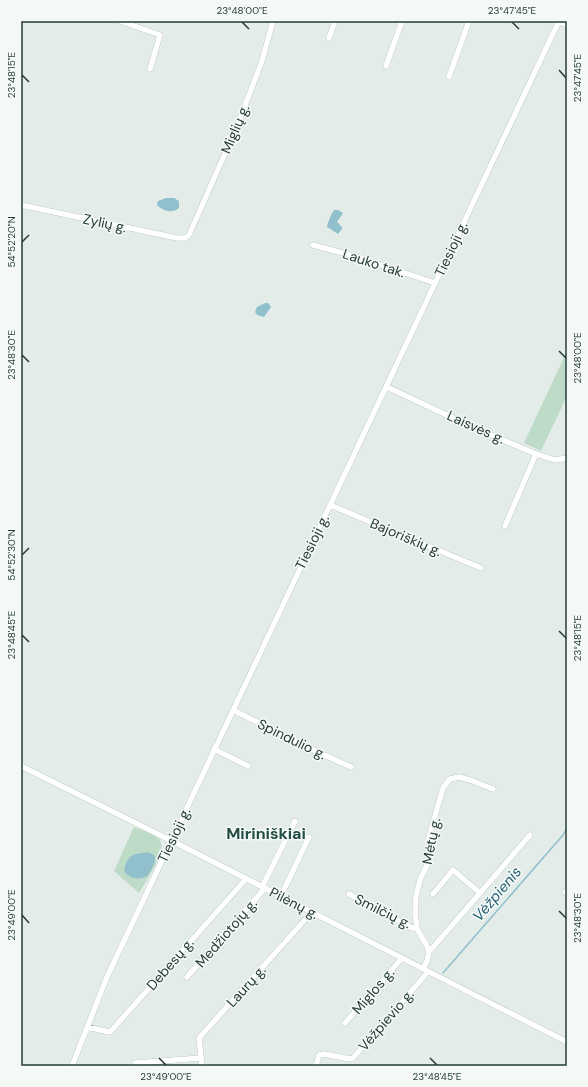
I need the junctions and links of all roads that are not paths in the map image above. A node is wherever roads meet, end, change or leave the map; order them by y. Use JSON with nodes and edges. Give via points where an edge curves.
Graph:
{"nodes":[{"id":1,"x":120,"y":21,"type":"edge"},
{"id":2,"x":273,"y":21,"type":"edge"},
{"id":3,"x":335,"y":21,"type":"edge"},
{"id":4,"x":402,"y":21,"type":"edge"},
{"id":5,"x":469,"y":21,"type":"edge"},
{"id":6,"x":559,"y":21,"type":"edge"},
{"id":7,"x":567,"y":25,"type":"edge"},
{"id":8,"x":329,"y":38,"type":"dead end"},
{"id":9,"x":386,"y":66,"type":"dead end"},
{"id":10,"x":150,"y":69,"type":"dead end"},
{"id":11,"x":449,"y":76,"type":"dead end"},
{"id":12,"x":21,"y":205,"type":"edge"},
{"id":13,"x":189,"y":235,"type":"joint"},
{"id":14,"x":313,"y":245,"type":"dead end"},
{"id":15,"x":435,"y":283,"type":"junction"},
{"id":16,"x":387,"y":387,"type":"junction"},
{"id":17,"x":536,"y":454,"type":"junction"},
{"id":18,"x":567,"y":458,"type":"edge"},
{"id":19,"x":330,"y":505,"type":"junction"},
{"id":20,"x":504,"y":526,"type":"dead end"},
{"id":21,"x":481,"y":568,"type":"dead end"},
{"id":22,"x":233,"y":710,"type":"junction"},
{"id":23,"x":214,"y":749,"type":"junction"},
{"id":24,"x":21,"y":766,"type":"edge"},
{"id":25,"x":248,"y":766,"type":"dead end"},
{"id":26,"x":351,"y":768,"type":"dead end"},
{"id":27,"x":492,"y":790,"type":"dead end"},
{"id":28,"x":295,"y":821,"type":"dead end"},
{"id":29,"x":530,"y":835,"type":"dead end"},
{"id":30,"x":310,"y":836,"type":"dead end"},
{"id":31,"x":171,"y":841,"type":"junction"},
{"id":32,"x":246,"y":878,"type":"junction"},
{"id":33,"x":264,"y":888,"type":"junction"},
{"id":34,"x":480,"y":893,"type":"junction"},
{"id":35,"x":348,"y":894,"type":"dead end"},
{"id":36,"x":433,"y":894,"type":"dead end"},
{"id":37,"x":281,"y":896,"type":"junction"},
{"id":38,"x":312,"y":912,"type":"junction"},
{"id":39,"x":417,"y":928,"type":"junction"},
{"id":40,"x":429,"y":952,"type":"junction"},
{"id":41,"x":402,"y":958,"type":"junction"},
{"id":42,"x":425,"y":970,"type":"junction"},
{"id":43,"x":187,"y":977,"type":"dead end"},
{"id":44,"x":345,"y":1023,"type":"dead end"},
{"id":45,"x":87,"y":1027,"type":"junction"},
{"id":46,"x":567,"y":1042,"type":"edge"},
{"id":47,"x":201,"y":1058,"type":"junction"},
{"id":48,"x":135,"y":1063,"type":"dead end"},
{"id":49,"x":72,"y":1066,"type":"edge"},
{"id":50,"x":202,"y":1066,"type":"edge"},
{"id":51,"x":316,"y":1066,"type":"edge"}],
"edges":[{"from":1,"to":10,"type":"street","via":[[160,35]]},
{"from":2,"to":13,"type":"street","name":"Miglių g.","via":[[262,61],[238,124]]},
{"from":3,"to":8,"type":"street"},
{"from":4,"to":9,"type":"street"},
{"from":5,"to":11,"type":"street"},
{"from":6,"to":7,"type":"street"},
{"from":6,"to":15,"type":"street","name":"Tiesioji g."},
{"from":12,"to":13,"type":"street","name":"Zylių g.","via":[[177,238]]},
{"from":14,"to":15,"type":"street","name":"Lauko tak."},
{"from":15,"to":16,"type":"street","name":"Tiesioji g."},
{"from":16,"to":17,"type":"street","name":"Laisvės g."},
{"from":16,"to":19,"type":"street","name":"Tiesioji g."},
{"from":17,"to":18,"type":"street","name":"Laisvės g.","via":[[555,460]]},
{"from":17,"to":20,"type":"street"},
{"from":19,"to":21,"type":"street","name":"Bajoriškių g."},
{"from":19,"to":22,"type":"street","name":"Tiesioji g."},
{"from":22,"to":23,"type":"street","name":"Tiesioji g."},
{"from":22,"to":26,"type":"street","name":"Spindulio g."},
{"from":23,"to":25,"type":"street"},
{"from":23,"to":31,"type":"street","name":"Tiesioji g."},
{"from":24,"to":31,"type":"street","name":"Pilėnų g."},
{"from":27,"to":39,"type":"street","name":"Mėtų g.","via":[[459,777],[450,779],[443,788],[429,837],[427,865],[416,896]]},
{"from":28,"to":33,"type":"street","name":"Medžiotojų g."},
{"from":29,"to":34,"type":"street"},
{"from":30,"to":37,"type":"street"},
{"from":31,"to":32,"type":"street","name":"Pilėnų g."},
{"from":31,"to":45,"type":"street","name":"Tiesioji g.","via":[[107,977]]},
{"from":32,"to":33,"type":"street","name":"Pilėnų g."},
{"from":32,"to":45,"type":"street","name":"Debesų g.","via":[[111,1031]]},
{"from":33,"to":37,"type":"street","name":"Pilėnų g."},
{"from":33,"to":43,"type":"street","name":"Medžiotojų g."},
{"from":34,"to":36,"type":"street","via":[[453,870]]},
{"from":34,"to":40,"type":"street"},
{"from":35,"to":39,"type":"street","name":"Smilčių g.","via":[[412,928]]},
{"from":37,"to":38,"type":"street","name":"Pilėnų g."},
{"from":38,"to":41,"type":"street","name":"Pilėnų g."},
{"from":38,"to":47,"type":"street","name":"Laurų g.","via":[[199,1038]]},
{"from":39,"to":40,"type":"street","name":"Mėtų g."},
{"from":40,"to":42,"type":"street"},
{"from":41,"to":42,"type":"street","name":"Pilėnų g."},
{"from":41,"to":44,"type":"street","name":"Miglos g."},
{"from":42,"to":46,"type":"street","name":"Pilėnų g."},
{"from":42,"to":51,"type":"street","name":"Vėžpievio g.","via":[[353,1058],[324,1054],[317,1059]]},
{"from":45,"to":49,"type":"street","name":"Tiesioji g."},
{"from":47,"to":48,"type":"street"},
{"from":47,"to":50,"type":"street","name":"Laurų g."}]}
